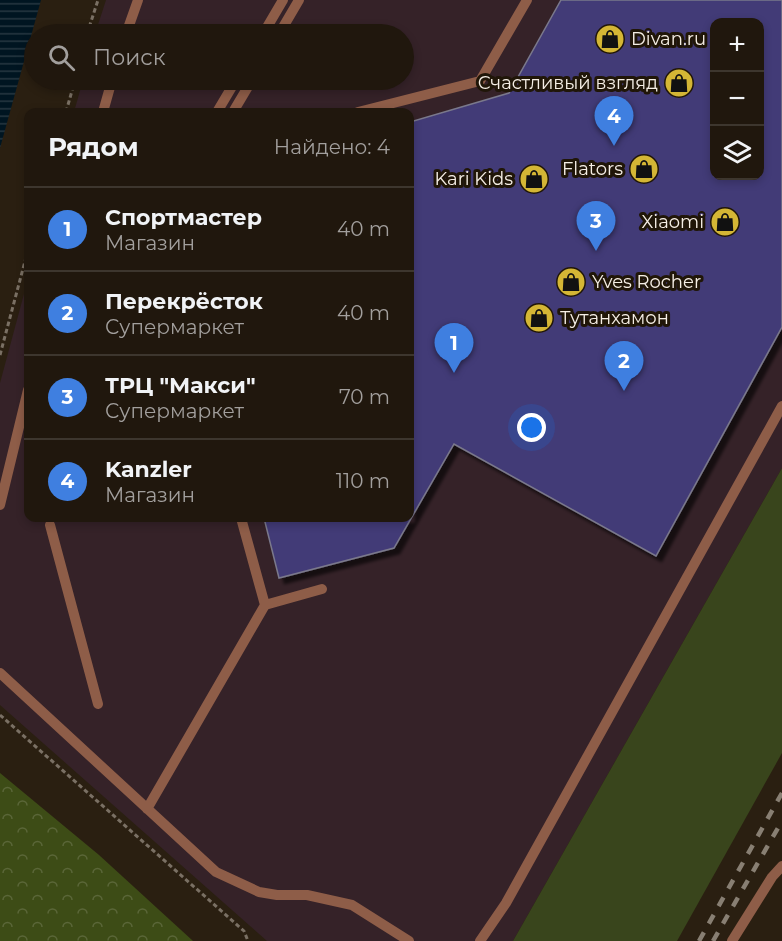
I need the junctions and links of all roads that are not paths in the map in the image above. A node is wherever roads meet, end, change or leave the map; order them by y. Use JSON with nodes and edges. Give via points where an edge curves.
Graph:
{"nodes":[{"id":1,"x":138,"y":0,"type":"edge"},
{"id":2,"x":283,"y":0,"type":"edge"},
{"id":3,"x":299,"y":0,"type":"edge"},
{"id":4,"x":527,"y":0,"type":"edge"},
{"id":5,"x":130,"y":24,"type":"edge"},
{"id":6,"x":269,"y":24,"type":"edge"},
{"id":7,"x":285,"y":24,"type":"edge"},
{"id":8,"x":109,"y":90,"type":"edge"},
{"id":9,"x":230,"y":90,"type":"edge"},
{"id":10,"x":246,"y":90,"type":"edge"},
{"id":11,"x":104,"y":108,"type":"edge"},
{"id":12,"x":220,"y":108,"type":"edge"},
{"id":13,"x":235,"y":108,"type":"edge"},
{"id":14,"x":374,"y":108,"type":"edge"},
{"id":15,"x":24,"y":406,"type":"edge"},
{"id":16,"x":782,"y":406,"type":"edge"},
{"id":17,"x":0,"y":505,"type":"edge"},
{"id":18,"x":242,"y":522,"type":"edge"},
{"id":19,"x":50,"y":525,"type":"dead end"},
{"id":20,"x":322,"y":590,"type":"dead end"},
{"id":21,"x":265,"y":604,"type":"junction"},
{"id":22,"x":0,"y":673,"type":"edge"},
{"id":23,"x":98,"y":704,"type":"dead end"},
{"id":24,"x":147,"y":809,"type":"junction"},
{"id":25,"x":782,"y":866,"type":"edge"},
{"id":26,"x":409,"y":941,"type":"edge"},
{"id":27,"x":480,"y":941,"type":"edge"},
{"id":28,"x":732,"y":941,"type":"edge"}],
"edges":[{"from":1,"to":5,"type":"lane"},
{"from":2,"to":6,"type":"lane"},
{"from":3,"to":7,"type":"lane"},
{"from":4,"to":14,"type":"lane","via":[[480,81]]},
{"from":8,"to":11,"type":"lane"},
{"from":9,"to":12,"type":"lane"},
{"from":10,"to":13,"type":"lane"},
{"from":15,"to":17,"type":"lane"},
{"from":16,"to":27,"type":"lane","via":[[506,903]]},
{"from":18,"to":21,"type":"lane"},
{"from":19,"to":23,"type":"lane"},
{"from":20,"to":21,"type":"lane"},
{"from":21,"to":24,"type":"lane"},
{"from":22,"to":24,"type":"lane"},
{"from":24,"to":26,"type":"lane","via":[[216,872],[258,892],[307,895],[352,905]]},
{"from":25,"to":28,"type":"lane"}]}
